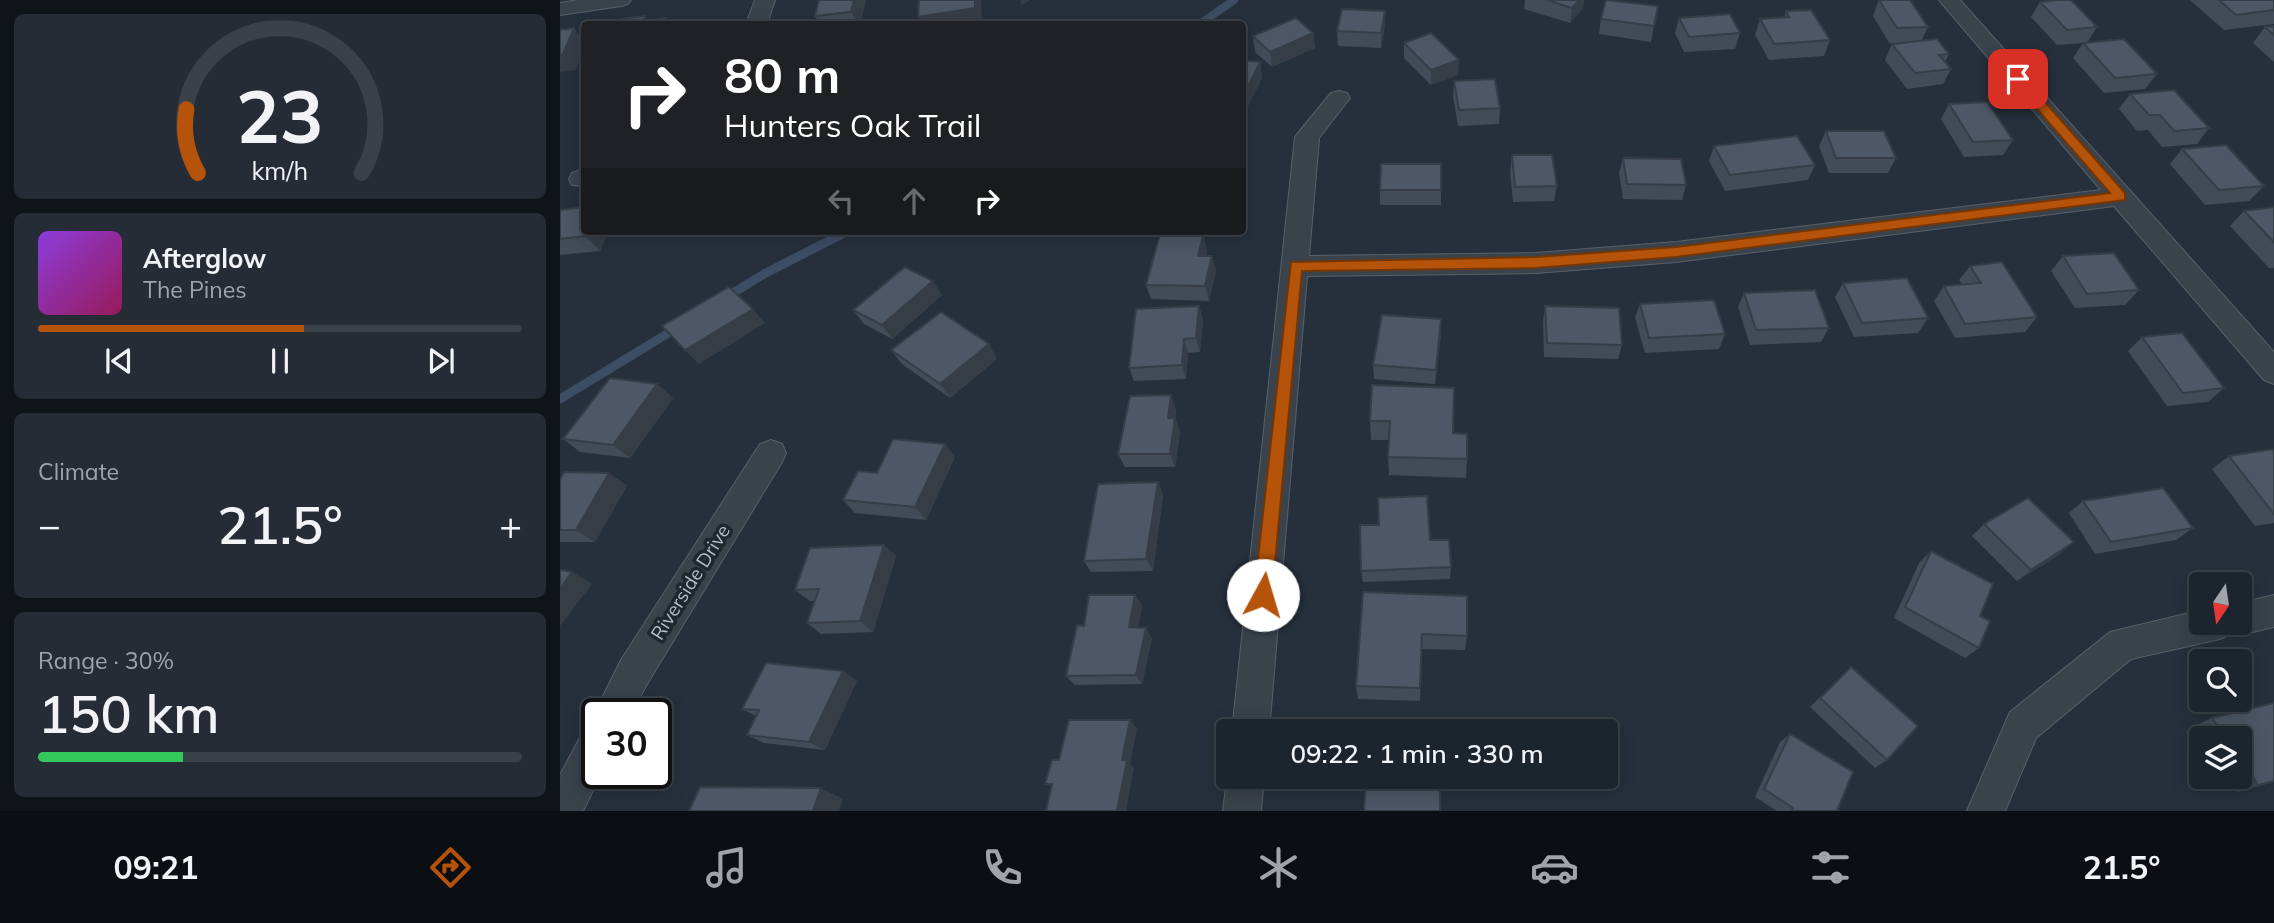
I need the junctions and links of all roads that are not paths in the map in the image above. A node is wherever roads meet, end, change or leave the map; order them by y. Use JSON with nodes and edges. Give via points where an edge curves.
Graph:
{"nodes":[{"id":1,"x":621,"y":0,"type":"edge"},
{"id":2,"x":765,"y":0,"type":"edge"},
{"id":3,"x":1949,"y":0,"type":"edge"},
{"id":4,"x":560,"y":9,"type":"edge"},
{"id":5,"x":758,"y":21,"type":"edge"},
{"id":6,"x":1339,"y":98,"type":"dead end"},
{"id":7,"x":2120,"y":196,"type":"junction"},
{"id":8,"x":1296,"y":266,"type":"junction"},
{"id":9,"x":2274,"y":372,"type":"edge"},
{"id":10,"x":771,"y":453,"type":"dead end"},
{"id":11,"x":2274,"y":611,"type":"edge"},
{"id":12,"x":2252,"y":616,"type":"edge"},
{"id":13,"x":2189,"y":630,"type":"edge"},
{"id":14,"x":620,"y":698,"type":"edge"},
{"id":15,"x":1251,"y":719,"type":"edge"},
{"id":16,"x":581,"y":774,"type":"edge"},
{"id":17,"x":1244,"y":789,"type":"edge"},
{"id":18,"x":562,"y":811,"type":"edge"},
{"id":19,"x":1242,"y":811,"type":"edge"},
{"id":20,"x":1986,"y":811,"type":"edge"}],
"edges":[{"from":1,"to":4,"type":"street"},
{"from":2,"to":5,"type":"street"},
{"from":3,"to":7,"type":"street"},
{"from":6,"to":8,"type":"street","via":[[1307,137]]},
{"from":7,"to":8,"type":"street","via":[[1676,252],[1536,263]]},
{"from":7,"to":9,"type":"street"},
{"from":8,"to":15,"type":"street"},
{"from":10,"to":14,"type":"street","name":"Riverside Drive"},
{"from":11,"to":12,"type":"street"},
{"from":13,"to":20,"type":"street","via":[[2122,644],[2023,725]]},
{"from":16,"to":18,"type":"street"},
{"from":17,"to":19,"type":"street"}]}
